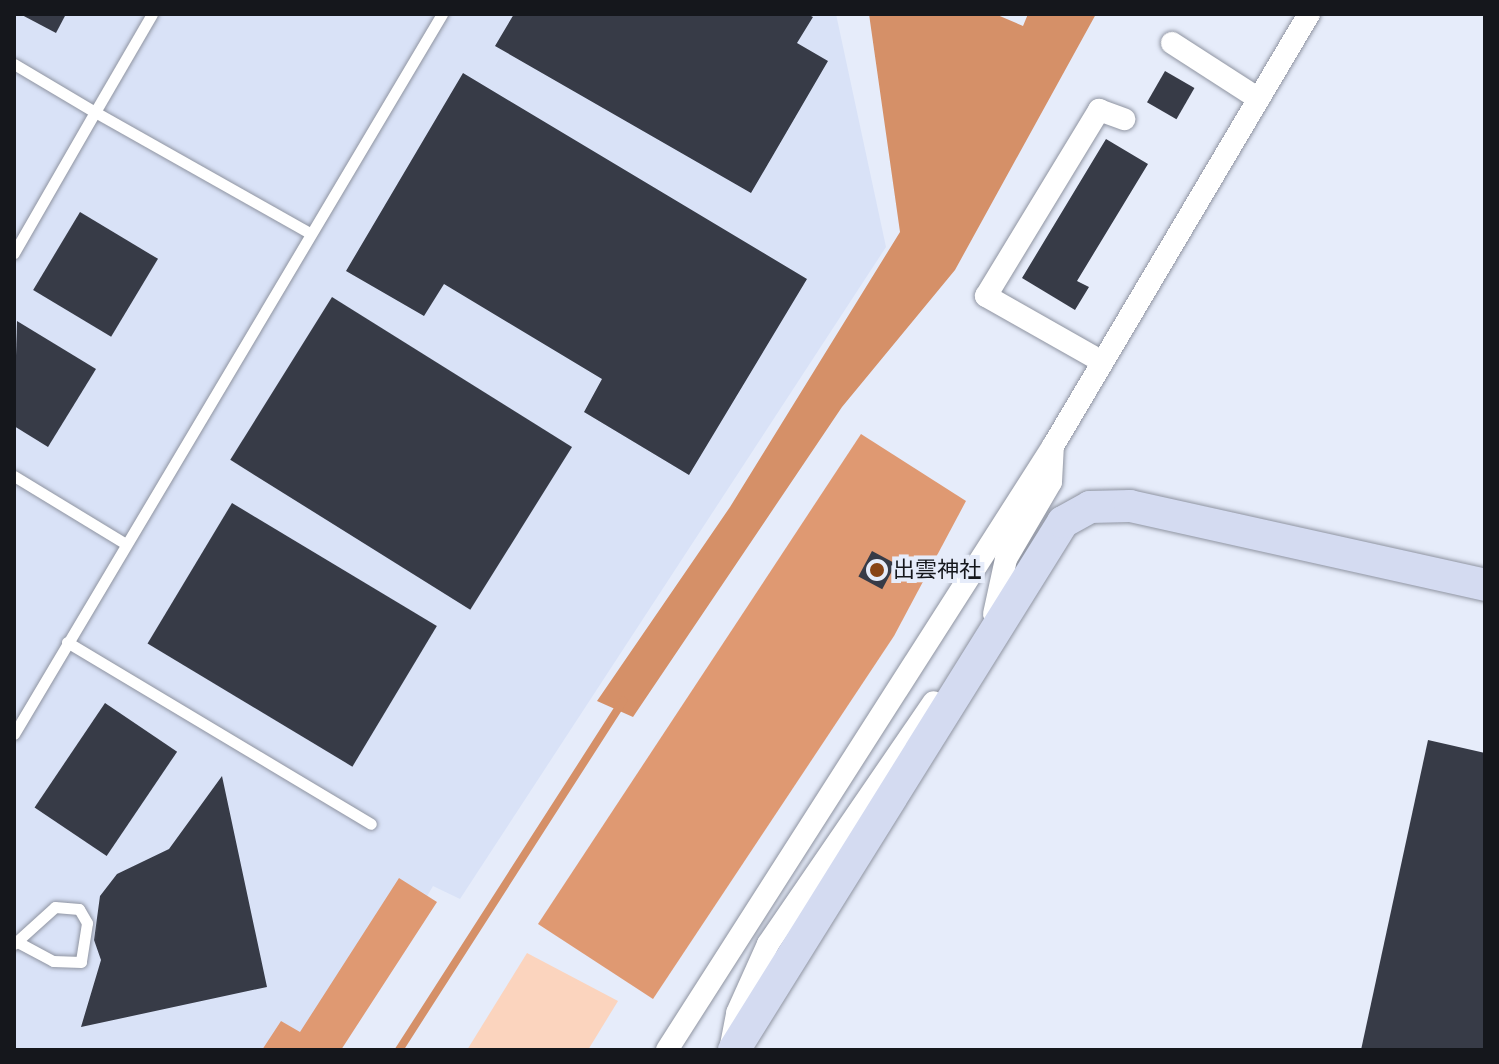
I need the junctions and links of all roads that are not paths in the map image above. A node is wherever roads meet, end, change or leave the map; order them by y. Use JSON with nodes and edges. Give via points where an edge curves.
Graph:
{"nodes":[{"id":1,"x":152,"y":14,"type":"edge"},
{"id":2,"x":442,"y":14,"type":"edge"},
{"id":3,"x":1309,"y":14,"type":"edge"},
{"id":4,"x":1172,"y":43,"type":"dead end"},
{"id":5,"x":14,"y":64,"type":"edge"},
{"id":6,"x":1259,"y":99,"type":"junction"},
{"id":7,"x":95,"y":112,"type":"junction"},
{"id":8,"x":1124,"y":119,"type":"dead end"},
{"id":9,"x":310,"y":233,"type":"junction"},
{"id":10,"x":14,"y":253,"type":"edge"},
{"id":11,"x":1092,"y":356,"type":"dead end"},
{"id":12,"x":1053,"y":446,"type":"junction"},
{"id":13,"x":14,"y":476,"type":"edge"},
{"id":14,"x":124,"y":543,"type":"junction"},
{"id":15,"x":1485,"y":585,"type":"edge"},
{"id":16,"x":67,"y":642,"type":"junction"},
{"id":17,"x":14,"y":734,"type":"edge"},
{"id":18,"x":371,"y":824,"type":"dead end"},
{"id":19,"x":16,"y":943,"type":"edge"},
{"id":20,"x":667,"y":1050,"type":"edge"},
{"id":21,"x":732,"y":1050,"type":"edge"}],
"edges":[{"from":1,"to":7,"type":"lane"},
{"from":2,"to":9,"type":"lane"},
{"from":3,"to":6,"type":"street"},
{"from":4,"to":6,"type":"street"},
{"from":5,"to":7,"type":"lane"},
{"from":6,"to":12,"type":"street"},
{"from":7,"to":9,"type":"lane"},
{"from":7,"to":10,"type":"lane"},
{"from":8,"to":11,"type":"street","via":[[1099,110],[986,296]]},
{"from":9,"to":14,"type":"lane"},
{"from":12,"to":20,"type":"street"},
{"from":12,"to":21,"type":"street","via":[[1051,482],[1006,559],[995,611],[768,944],[737,1013]]},
{"from":13,"to":14,"type":"lane"},
{"from":14,"to":16,"type":"lane"},
{"from":15,"to":21,"type":"street","via":[[1130,506],[1090,507],[1063,522]]},
{"from":16,"to":17,"type":"lane"},
{"from":16,"to":18,"type":"lane"},
{"from":19,"to":19,"type":"lane","via":[[55,907],[79,909],[87,923],[81,962],[53,961]]}]}
